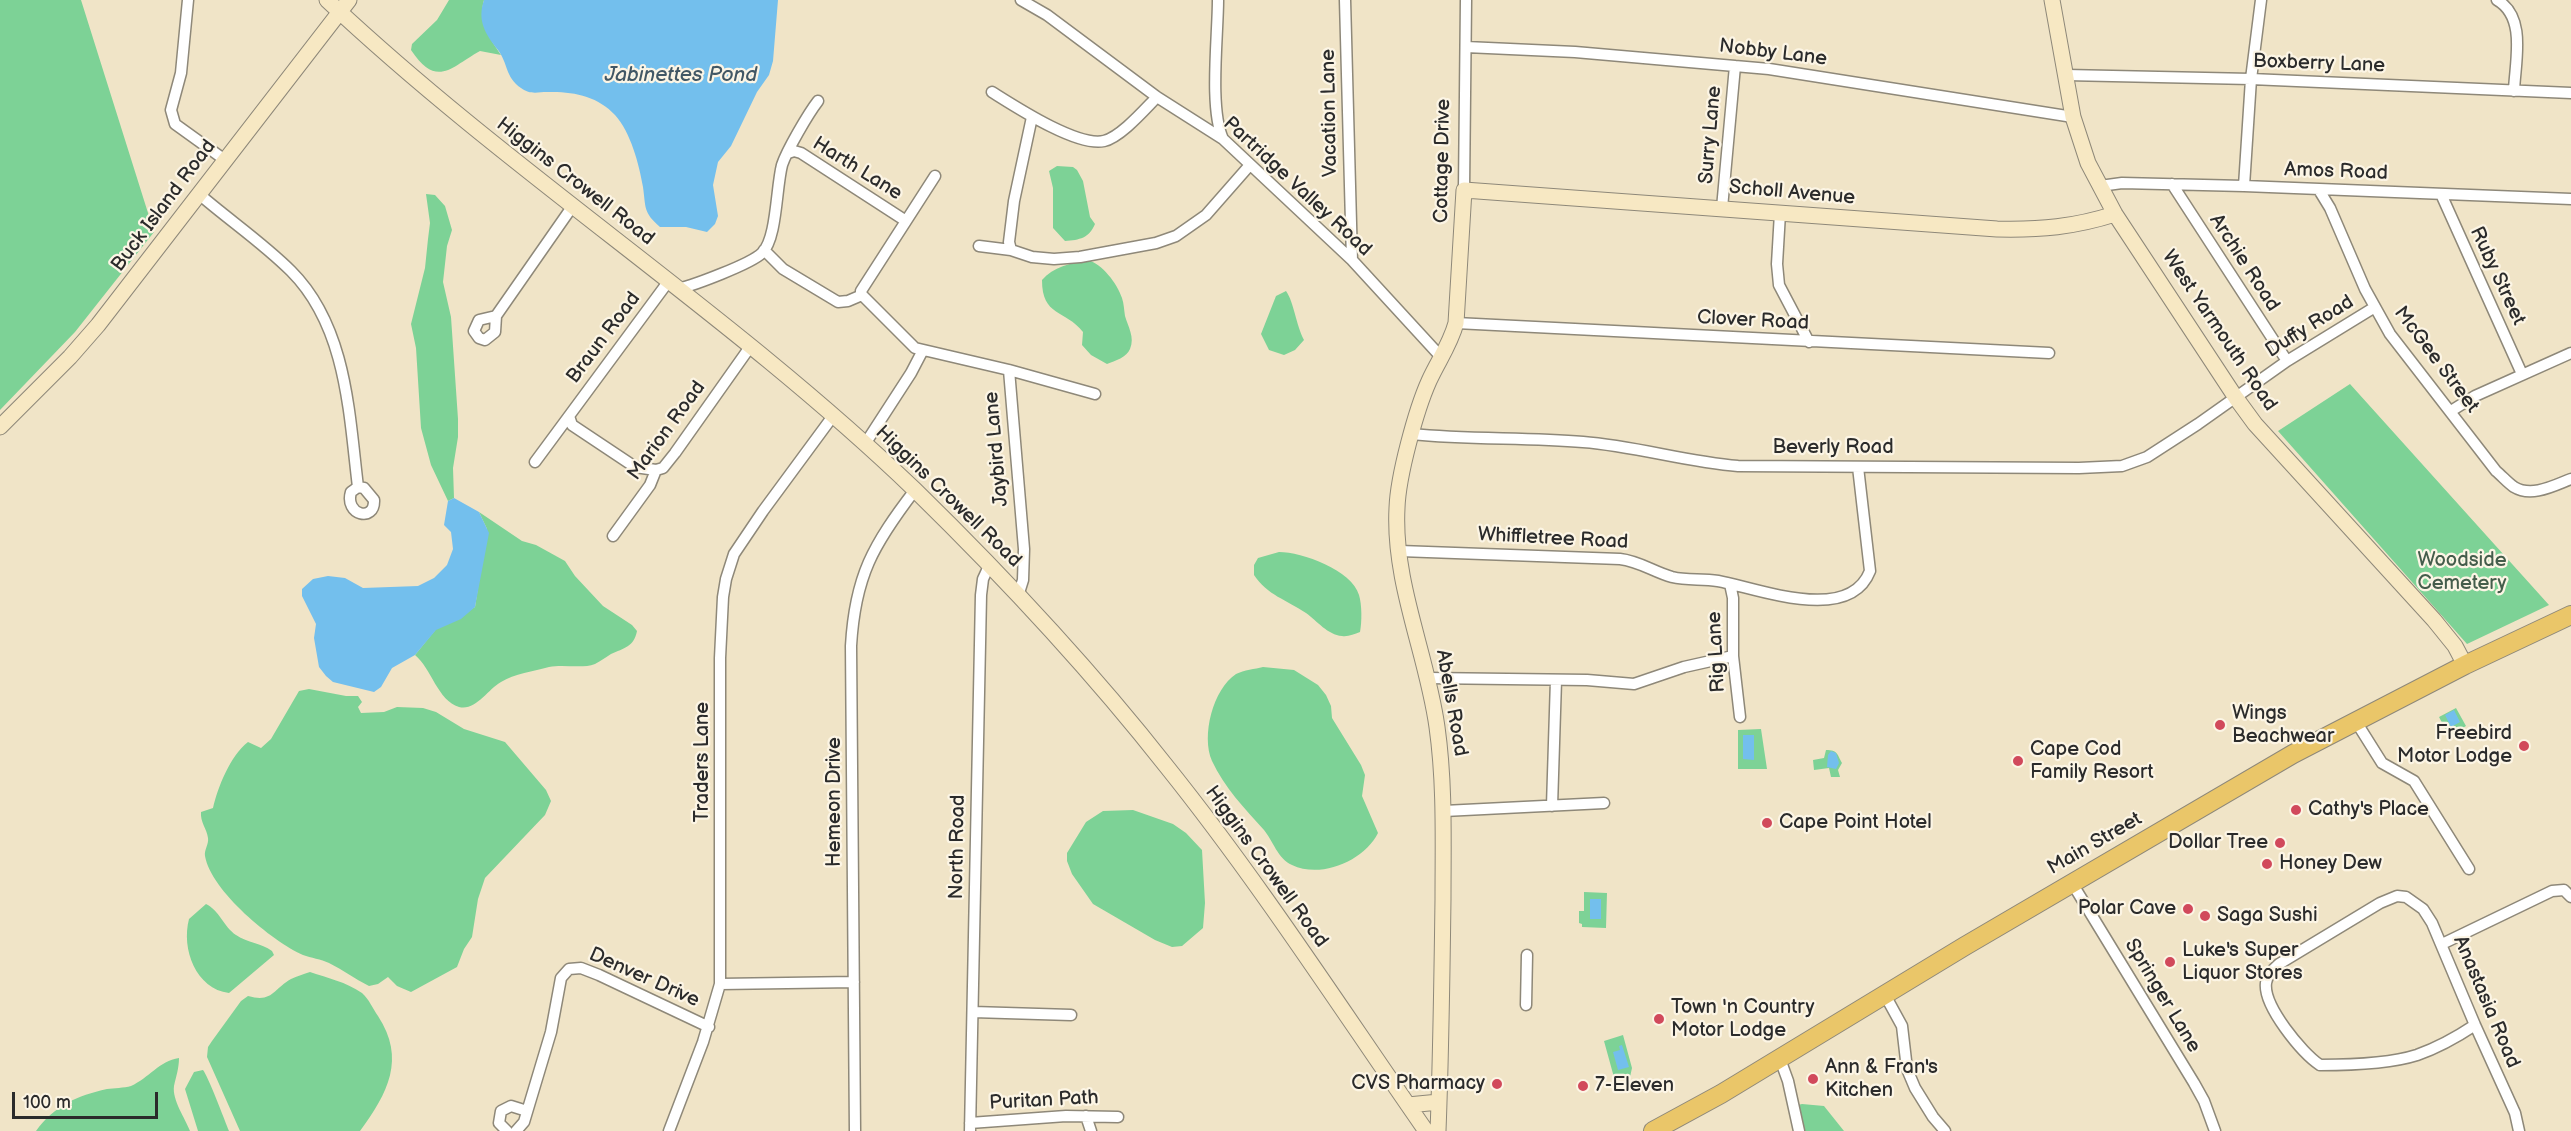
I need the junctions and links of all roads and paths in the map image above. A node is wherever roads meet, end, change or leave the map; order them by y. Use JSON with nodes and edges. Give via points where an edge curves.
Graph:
{"nodes":[{"id":1,"x":188,"y":0,"type":"edge"},
{"id":2,"x":327,"y":0,"type":"edge"},
{"id":3,"x":1021,"y":0,"type":"edge"},
{"id":4,"x":1218,"y":0,"type":"edge"},
{"id":5,"x":1345,"y":0,"type":"edge"},
{"id":6,"x":1466,"y":0,"type":"edge"},
{"id":7,"x":2052,"y":0,"type":"edge"},
{"id":8,"x":2261,"y":0,"type":"edge"},
{"id":9,"x":2497,"y":0,"type":"edge"},
{"id":10,"x":344,"y":5,"type":"edge"},
{"id":11,"x":1466,"y":47,"type":"junction"},
{"id":12,"x":1735,"y":66,"type":"junction"},
{"id":13,"x":2066,"y":75,"type":"junction"},
{"id":14,"x":2251,"y":79,"type":"junction"},
{"id":15,"x":2514,"y":91,"type":"junction"},
{"id":16,"x":992,"y":92,"type":"dead end"},
{"id":17,"x":2571,"y":93,"type":"edge"},
{"id":18,"x":1157,"y":97,"type":"junction"},
{"id":19,"x":818,"y":101,"type":"dead end"},
{"id":20,"x":1032,"y":117,"type":"junction"},
{"id":21,"x":2073,"y":117,"type":"junction"},
{"id":22,"x":1223,"y":140,"type":"junction"},
{"id":23,"x":788,"y":153,"type":"junction"},
{"id":24,"x":225,"y":160,"type":"junction"},
{"id":25,"x":1249,"y":166,"type":"junction"},
{"id":26,"x":935,"y":176,"type":"dead end"},
{"id":27,"x":2172,"y":184,"type":"junction"},
{"id":28,"x":2100,"y":186,"type":"junction"},
{"id":29,"x":2244,"y":186,"type":"junction"},
{"id":30,"x":1464,"y":190,"type":"junction"},
{"id":31,"x":2319,"y":190,"type":"junction"},
{"id":32,"x":199,"y":194,"type":"junction"},
{"id":33,"x":2441,"y":194,"type":"junction"},
{"id":34,"x":2571,"y":200,"type":"edge"},
{"id":35,"x":572,"y":207,"type":"junction"},
{"id":36,"x":1722,"y":208,"type":"junction"},
{"id":37,"x":1780,"y":213,"type":"junction"},
{"id":38,"x":2115,"y":214,"type":"junction"},
{"id":39,"x":906,"y":221,"type":"junction"},
{"id":40,"x":979,"y":246,"type":"dead end"},
{"id":41,"x":764,"y":250,"type":"junction"},
{"id":42,"x":1011,"y":250,"type":"junction"},
{"id":43,"x":1352,"y":260,"type":"junction"},
{"id":44,"x":673,"y":285,"type":"junction"},
{"id":45,"x":862,"y":295,"type":"junction"},
{"id":46,"x":2375,"y":307,"type":"junction"},
{"id":47,"x":496,"y":316,"type":"dead end"},
{"id":48,"x":1456,"y":323,"type":"junction"},
{"id":49,"x":1809,"y":342,"type":"junction"},
{"id":50,"x":750,"y":347,"type":"junction"},
{"id":51,"x":923,"y":350,"type":"junction"},
{"id":52,"x":2049,"y":352,"type":"dead end"},
{"id":53,"x":2571,"y":353,"type":"edge"},
{"id":54,"x":1443,"y":358,"type":"junction"},
{"id":55,"x":2287,"y":361,"type":"junction"},
{"id":56,"x":1008,"y":370,"type":"junction"},
{"id":57,"x":2522,"y":374,"type":"junction"},
{"id":58,"x":1095,"y":394,"type":"dead end"},
{"id":59,"x":2236,"y":399,"type":"junction"},
{"id":60,"x":2451,"y":411,"type":"junction"},
{"id":61,"x":569,"y":416,"type":"junction"},
{"id":62,"x":833,"y":416,"type":"junction"},
{"id":63,"x":0,"y":427,"type":"edge"},
{"id":64,"x":1412,"y":434,"type":"junction"},
{"id":65,"x":865,"y":444,"type":"junction"},
{"id":66,"x":535,"y":462,"type":"dead end"},
{"id":67,"x":1858,"y":467,"type":"junction"},
{"id":68,"x":656,"y":470,"type":"junction"},
{"id":69,"x":2571,"y":479,"type":"edge"},
{"id":70,"x":358,"y":487,"type":"dead end"},
{"id":71,"x":915,"y":490,"type":"junction"},
{"id":72,"x":613,"y":536,"type":"dead end"},
{"id":73,"x":1400,"y":551,"type":"junction"},
{"id":74,"x":989,"y":566,"type":"junction"},
{"id":75,"x":1730,"y":584,"type":"junction"},
{"id":76,"x":1018,"y":596,"type":"junction"},
{"id":77,"x":2571,"y":615,"type":"edge"},
{"id":78,"x":1733,"y":656,"type":"junction"},
{"id":79,"x":2465,"y":665,"type":"junction"},
{"id":80,"x":1427,"y":678,"type":"junction"},
{"id":81,"x":1556,"y":680,"type":"junction"},
{"id":82,"x":1740,"y":717,"type":"dead end"},
{"id":83,"x":2355,"y":720,"type":"junction"},
{"id":84,"x":1604,"y":803,"type":"dead end"},
{"id":85,"x":1552,"y":806,"type":"junction"},
{"id":86,"x":1444,"y":811,"type":"junction"},
{"id":87,"x":2469,"y":869,"type":"dead end"},
{"id":88,"x":2072,"y":883,"type":"junction"},
{"id":89,"x":2571,"y":897,"type":"edge"},
{"id":90,"x":2442,"y":944,"type":"junction"},
{"id":91,"x":1527,"y":955,"type":"dead end"},
{"id":92,"x":854,"y":982,"type":"junction"},
{"id":93,"x":720,"y":984,"type":"junction"},
{"id":94,"x":1885,"y":995,"type":"junction"},
{"id":95,"x":1526,"y":1005,"type":"dead end"},
{"id":96,"x":973,"y":1012,"type":"junction"},
{"id":97,"x":1071,"y":1015,"type":"dead end"},
{"id":98,"x":2475,"y":1025,"type":"junction"},
{"id":99,"x":709,"y":1027,"type":"junction"},
{"id":100,"x":1780,"y":1059,"type":"junction"},
{"id":101,"x":1439,"y":1102,"type":"junction"},
{"id":102,"x":1408,"y":1105,"type":"junction"},
{"id":103,"x":527,"y":1111,"type":"junction"},
{"id":104,"x":1086,"y":1116,"type":"junction"},
{"id":105,"x":1118,"y":1117,"type":"dead end"},
{"id":106,"x":970,"y":1127,"type":"edge"},
{"id":107,"x":507,"y":1131,"type":"edge"},
{"id":108,"x":516,"y":1131,"type":"edge"},
{"id":109,"x":669,"y":1131,"type":"edge"},
{"id":110,"x":855,"y":1131,"type":"edge"},
{"id":111,"x":1091,"y":1131,"type":"edge"},
{"id":112,"x":1426,"y":1131,"type":"edge"},
{"id":113,"x":1438,"y":1131,"type":"edge"},
{"id":114,"x":1653,"y":1131,"type":"edge"},
{"id":115,"x":1799,"y":1131,"type":"edge"},
{"id":116,"x":1945,"y":1131,"type":"edge"},
{"id":117,"x":2215,"y":1131,"type":"edge"},
{"id":118,"x":2519,"y":1131,"type":"edge"}],
"edges":[{"from":1,"to":24,"type":"street","via":[[181,73],[171,110],[176,124]]},
{"from":2,"to":10,"type":"main road","name":"Higgins Crowell Road"},
{"from":3,"to":18,"type":"street","name":"Partridge Valley Road"},
{"from":4,"to":22,"type":"street","via":[[1216,113]]},
{"from":5,"to":43,"type":"street","name":"Vacation Lane"},
{"from":6,"to":11,"type":"street","name":"Cottage Drive"},
{"from":7,"to":13,"type":"main road","name":"West Yarmouth Road"},
{"from":8,"to":14,"type":"street"},
{"from":9,"to":15,"type":"street","via":[[2515,22]]},
{"from":10,"to":24,"type":"main road","name":"Buck Island Road"},
{"from":10,"to":35,"type":"main road","name":"Higgins Crowell Road","via":[[424,87]]},
{"from":11,"to":12,"type":"street","name":"Nobby Lane"},
{"from":11,"to":30,"type":"street","name":"Cottage Drive"},
{"from":12,"to":21,"type":"street","name":"Nobby Lane"},
{"from":12,"to":36,"type":"street","name":"Surry Lane"},
{"from":13,"to":14,"type":"street","name":"Boxberry Lane"},
{"from":13,"to":21,"type":"main road","name":"West Yarmouth Road"},
{"from":14,"to":15,"type":"street","name":"Boxberry Lane"},
{"from":14,"to":29,"type":"street"},
{"from":15,"to":17,"type":"street","name":"Boxberry Lane"},
{"from":16,"to":20,"type":"street"},
{"from":18,"to":20,"type":"street","via":[[1106,141],[1078,138]]},
{"from":18,"to":22,"type":"street","name":"Partridge Valley Road"},
{"from":19,"to":23,"type":"street"},
{"from":20,"to":42,"type":"street","via":[[1014,201]]},
{"from":21,"to":28,"type":"main road","name":"West Yarmouth Road"},
{"from":22,"to":25,"type":"street","name":"Partridge Valley Road"},
{"from":23,"to":39,"type":"street","name":"Harth Lane","via":[[801,153]]},
{"from":23,"to":41,"type":"street","via":[[779,183],[773,233]]},
{"from":24,"to":32,"type":"main road","name":"Buck Island Road"},
{"from":25,"to":42,"type":"street","via":[[1206,215],[1176,236],[1080,257],[1032,257]]},
{"from":25,"to":43,"type":"street","name":"Partridge Valley Road"},
{"from":26,"to":39,"type":"street"},
{"from":27,"to":28,"type":"street","name":"Amos Road"},
{"from":27,"to":29,"type":"street","name":"Amos Road"},
{"from":27,"to":55,"type":"street","name":"Archie Road"},
{"from":28,"to":38,"type":"main road","name":"West Yarmouth Road"},
{"from":29,"to":31,"type":"street","name":"Amos Road"},
{"from":30,"to":36,"type":"main road","name":"Scholl Avenue"},
{"from":30,"to":48,"type":"main road","name":"Cottage Drive"},
{"from":31,"to":33,"type":"street","name":"Amos Road"},
{"from":31,"to":46,"type":"street","name":"McGee Street","via":[[2331,208]]},
{"from":32,"to":63,"type":"main road","name":"Buck Island Road","via":[[70,357]]},
{"from":32,"to":70,"type":"street","via":[[290,270],[320,312],[340,364]]},
{"from":33,"to":34,"type":"street","name":"Amos Road"},
{"from":33,"to":57,"type":"street","name":"Ruby Street"},
{"from":35,"to":44,"type":"main road","name":"Higgins Crowell Road"},
{"from":35,"to":47,"type":"street"},
{"from":36,"to":37,"type":"main road","name":"Scholl Avenue"},
{"from":37,"to":38,"type":"main road","name":"Scholl Avenue","via":[[2026,230],[2084,224]]},
{"from":37,"to":49,"type":"street","via":[[1779,285]]},
{"from":38,"to":59,"type":"main road","name":"West Yarmouth Road"},
{"from":39,"to":45,"type":"street"},
{"from":40,"to":42,"type":"street"},
{"from":41,"to":44,"type":"street","via":[[750,261],[694,285]]},
{"from":41,"to":45,"type":"street","via":[[783,269],[838,302]]},
{"from":43,"to":54,"type":"street","name":"Partridge Valley Road"},
{"from":44,"to":50,"type":"main road","name":"Higgins Crowell Road"},
{"from":44,"to":61,"type":"street","name":"Braun Road"},
{"from":45,"to":51,"type":"street","name":"Jaybird Lane","via":[[915,348]]},
{"from":46,"to":55,"type":"street","name":"Duffy Road"},
{"from":46,"to":60,"type":"street","name":"McGee Street","via":[[2390,334]]},
{"from":48,"to":49,"type":"street","name":"Clover Road"},
{"from":48,"to":54,"type":"main road","name":"Abells Road"},
{"from":49,"to":52,"type":"street","name":"Clover Road"},
{"from":50,"to":62,"type":"main road","name":"Higgins Crowell Road"},
{"from":50,"to":68,"type":"street","name":"Marion Road","via":[[663,468]]},
{"from":51,"to":56,"type":"street","name":"Jaybird Lane"},
{"from":51,"to":65,"type":"street"},
{"from":53,"to":57,"type":"street"},
{"from":54,"to":64,"type":"main road","name":"Abells Road","via":[[1429,380]]},
{"from":55,"to":59,"type":"street","name":"Duffy Road"},
{"from":56,"to":58,"type":"street","name":"Jaybird Lane"},
{"from":56,"to":76,"type":"street","name":"Jaybird Lane","via":[[1024,549]]},
{"from":57,"to":60,"type":"street"},
{"from":59,"to":67,"type":"street","name":"Beverly Road","via":[[2156,452],[2122,466]]},
{"from":59,"to":79,"type":"main road","name":"West Yarmouth Road","via":[[2434,620]]},
{"from":60,"to":69,"type":"street","name":"McGee Street","via":[[2496,471],[2515,488],[2550,488]]},
{"from":61,"to":66,"type":"street","name":"Braun Road"},
{"from":61,"to":68,"type":"street","via":[[572,425],[635,467]]},
{"from":62,"to":65,"type":"main road","name":"Higgins Crowell Road"},
{"from":62,"to":93,"type":"street","name":"Traders Lane","via":[[734,554],[726,579],[720,658]]},
{"from":64,"to":67,"type":"street","name":"Beverly Road","via":[[1592,443],[1711,464]]},
{"from":64,"to":73,"type":"main road","name":"Abells Road","via":[[1397,506]]},
{"from":65,"to":71,"type":"main road","name":"Higgins Crowell Road"},
{"from":67,"to":75,"type":"street","name":"Whiffletree Road","via":[[1870,571],[1862,585],[1842,596],[1798,600]]},
{"from":68,"to":72,"type":"street","name":"Marion Road","via":[[650,485]]},
{"from":71,"to":74,"type":"main road","name":"Higgins Crowell Road"},
{"from":71,"to":92,"type":"street","name":"Hemeon Drive","via":[[874,550],[854,606]]},
{"from":73,"to":75,"type":"street","name":"Whiffletree Road","via":[[1620,559],[1671,577]]},
{"from":73,"to":80,"type":"main road","name":"Abells Road"},
{"from":74,"to":76,"type":"main road","name":"Higgins Crowell Road"},
{"from":74,"to":96,"type":"street","name":"North Road","via":[[981,595]]},
{"from":75,"to":78,"type":"street","name":"Rig Lane"},
{"from":76,"to":102,"type":"main road","name":"Higgins Crowell Road","via":[[1112,700],[1196,803]]},
{"from":77,"to":79,"type":"main road","name":"Main Street"},
{"from":78,"to":81,"type":"street","via":[[1634,684]]},
{"from":78,"to":82,"type":"street","name":"Rig Lane"},
{"from":79,"to":83,"type":"main road","name":"Main Street"},
{"from":80,"to":81,"type":"street"},
{"from":80,"to":86,"type":"main road","name":"Abells Road","via":[[1437,726]]},
{"from":81,"to":85,"type":"street"},
{"from":83,"to":87,"type":"street","via":[[2382,764],[2414,781]]},
{"from":83,"to":88,"type":"main road","name":"Main Street"},
{"from":84,"to":85,"type":"street"},
{"from":85,"to":86,"type":"street"},
{"from":86,"to":101,"type":"main road","name":"Abells Road"},
{"from":88,"to":94,"type":"main road","name":"Main Street"},
{"from":88,"to":117,"type":"street","name":"Springer Lane","via":[[2194,1083]]},
{"from":89,"to":90,"type":"street","via":[[2564,890],[2552,891]]},
{"from":90,"to":98,"type":"street","name":"Anastasia Road"},
{"from":90,"to":98,"type":"street","name":"Anastasia Road","via":[[2423,909],[2406,897],[2397,896],[2279,964],[2266,983],[2273,1006],[2298,1046],[2320,1065],[2416,1055]]},
{"from":91,"to":95,"type":"street"},
{"from":92,"to":93,"type":"street","name":"Denver Drive"},
{"from":92,"to":110,"type":"street","name":"Hemeon Drive"},
{"from":93,"to":99,"type":"street","name":"Traders Lane"},
{"from":94,"to":100,"type":"main road","name":"Main Street"},
{"from":94,"to":116,"type":"street","via":[[1902,1026],[1907,1069],[1915,1088]]},
{"from":96,"to":97,"type":"street"},
{"from":96,"to":106,"type":"street","name":"North Road"},
{"from":98,"to":118,"type":"street","name":"Anastasia Road","via":[[2515,1113]]},
{"from":99,"to":103,"type":"street","name":"Denver Drive","via":[[599,975],[577,967],[569,969],[561,978],[551,1032]]},
{"from":99,"to":109,"type":"street","name":"Traders Lane"},
{"from":100,"to":114,"type":"main road","name":"Main Street"},
{"from":100,"to":115,"type":"street"},
{"from":101,"to":102,"type":"main road"},
{"from":101,"to":113,"type":"main road","name":"Abells Road"},
{"from":102,"to":112,"type":"main road","name":"Higgins Crowell Road"},
{"from":103,"to":107,"type":"street","via":[[511,1106],[501,1110],[499,1123]]},
{"from":103,"to":108,"type":"street","name":"Denver Drive","via":[[523,1125]]},
{"from":104,"to":105,"type":"street","name":"Puritan Path"},
{"from":104,"to":106,"type":"street","name":"Puritan Path"},
{"from":104,"to":111,"type":"street"}]}
